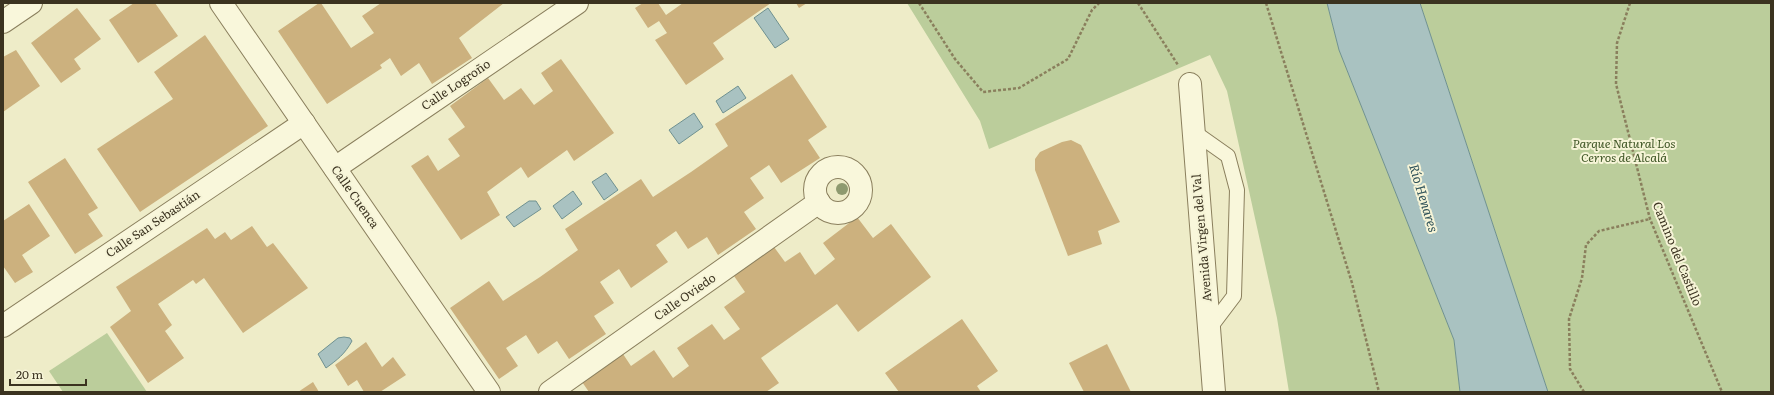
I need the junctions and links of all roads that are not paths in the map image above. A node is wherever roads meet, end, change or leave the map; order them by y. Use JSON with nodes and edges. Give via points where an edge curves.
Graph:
{"nodes":[{"id":1,"x":31,"y":3,"type":"edge"},
{"id":2,"x":221,"y":3,"type":"edge"},
{"id":3,"x":577,"y":3,"type":"edge"},
{"id":4,"x":3,"y":22,"type":"edge"},
{"id":5,"x":1190,"y":84,"type":"road end"},
{"id":6,"x":304,"y":123,"type":"junction"},
{"id":7,"x":1194,"y":132,"type":"junction"},
{"id":8,"x":335,"y":168,"type":"junction"},
{"id":9,"x":819,"y":202,"type":"dead end"},
{"id":10,"x":3,"y":326,"type":"edge"},
{"id":11,"x":1209,"y":329,"type":"junction"},
{"id":12,"x":489,"y":392,"type":"edge"},
{"id":13,"x":550,"y":392,"type":"edge"},
{"id":14,"x":1214,"y":392,"type":"edge"}],
"edges":[{"from":1,"to":4,"type":"street"},
{"from":2,"to":6,"type":"street","name":"Calle Cuenca"},
{"from":3,"to":8,"type":"street","name":"Calle Logroño"},
{"from":5,"to":7,"type":"street","name":"Avenida Virgen del Val"},
{"from":6,"to":8,"type":"street","name":"Calle Cuenca"},
{"from":6,"to":10,"type":"street","name":"Calle San Sebastián"},
{"from":7,"to":11,"type":"street","name":"Avenida Virgen del Val"},
{"from":7,"to":11,"type":"lane","via":[[1228,156],[1237,190],[1234,296]]},
{"from":8,"to":12,"type":"street","name":"Calle Cuenca"},
{"from":9,"to":13,"type":"street","name":"Calle Oviedo"},
{"from":11,"to":14,"type":"street","name":"Avenida Virgen del Val"}]}
